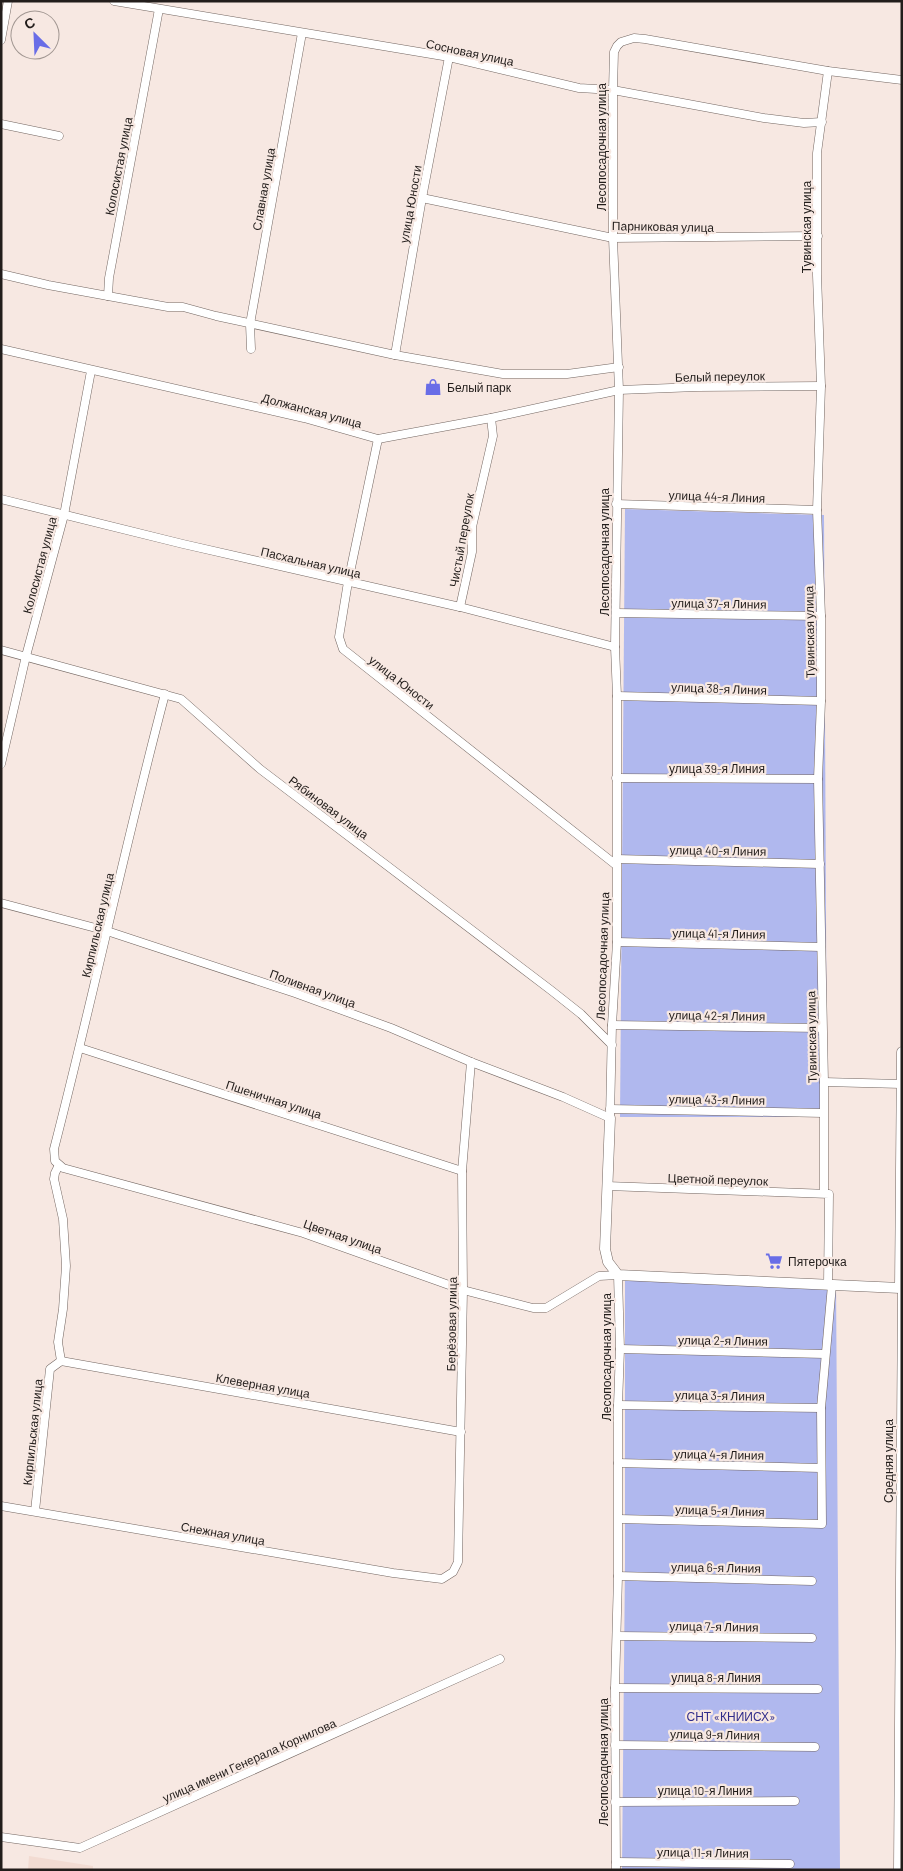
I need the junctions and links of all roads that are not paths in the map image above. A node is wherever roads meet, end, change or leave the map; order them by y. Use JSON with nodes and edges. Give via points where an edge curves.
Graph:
{"nodes":[{"id":1,"x":8,"y":1,"type":"edge"},
{"id":2,"x":114,"y":1,"type":"edge"},
{"id":3,"x":159,"y":9,"type":"junction"},
{"id":4,"x":302,"y":33,"type":"junction"},
{"id":5,"x":1,"y":40,"type":"edge"},
{"id":6,"x":449,"y":57,"type":"junction"},
{"id":7,"x":828,"y":71,"type":"junction"},
{"id":8,"x":902,"y":80,"type":"edge"},
{"id":9,"x":613,"y":90,"type":"junction"},
{"id":10,"x":822,"y":122,"type":"junction"},
{"id":11,"x":1,"y":124,"type":"edge"},
{"id":12,"x":59,"y":136,"type":"dead end"},
{"id":13,"x":422,"y":198,"type":"junction"},
{"id":14,"x":818,"y":236,"type":"junction"},
{"id":15,"x":613,"y":238,"type":"junction"},
{"id":16,"x":1,"y":274,"type":"edge"},
{"id":17,"x":108,"y":296,"type":"junction"},
{"id":18,"x":250,"y":324,"type":"junction"},
{"id":19,"x":1,"y":349,"type":"edge"},
{"id":20,"x":250,"y":349,"type":"dead end"},
{"id":21,"x":395,"y":355,"type":"junction"},
{"id":22,"x":619,"y":366,"type":"junction"},
{"id":23,"x":91,"y":371,"type":"junction"},
{"id":24,"x":821,"y":386,"type":"junction"},
{"id":25,"x":619,"y":390,"type":"junction"},
{"id":26,"x":491,"y":418,"type":"junction"},
{"id":27,"x":378,"y":439,"type":"junction"},
{"id":28,"x":1,"y":499,"type":"edge"},
{"id":29,"x":616,"y":504,"type":"junction"},
{"id":30,"x":817,"y":510,"type":"junction"},
{"id":31,"x":64,"y":515,"type":"junction"},
{"id":32,"x":348,"y":582,"type":"junction"},
{"id":33,"x":460,"y":607,"type":"junction"},
{"id":34,"x":617,"y":613,"type":"junction"},
{"id":35,"x":821,"y":616,"type":"junction"},
{"id":36,"x":615,"y":647,"type":"junction"},
{"id":37,"x":1,"y":650,"type":"edge"},
{"id":38,"x":26,"y":656,"type":"junction"},
{"id":39,"x":165,"y":694,"type":"junction"},
{"id":40,"x":617,"y":696,"type":"junction"},
{"id":41,"x":821,"y":701,"type":"junction"},
{"id":42,"x":1,"y":764,"type":"edge"},
{"id":43,"x":616,"y":778,"type":"junction"},
{"id":44,"x":818,"y":779,"type":"junction"},
{"id":45,"x":616,"y":862,"type":"junction"},
{"id":46,"x":820,"y":864,"type":"junction"},
{"id":47,"x":1,"y":904,"type":"edge"},
{"id":48,"x":107,"y":932,"type":"junction"},
{"id":49,"x":617,"y":942,"type":"junction"},
{"id":50,"x":821,"y":947,"type":"junction"},
{"id":51,"x":612,"y":1025,"type":"junction"},
{"id":52,"x":822,"y":1028,"type":"junction"},
{"id":53,"x":612,"y":1045,"type":"junction"},
{"id":54,"x":80,"y":1048,"type":"junction"},
{"id":55,"x":902,"y":1052,"type":"edge"},
{"id":56,"x":471,"y":1062,"type":"junction"},
{"id":57,"x":824,"y":1082,"type":"junction"},
{"id":58,"x":901,"y":1084,"type":"edge"},
{"id":59,"x":823,"y":1112,"type":"junction"},
{"id":60,"x":610,"y":1114,"type":"junction"},
{"id":61,"x":57,"y":1163,"type":"junction"},
{"id":62,"x":462,"y":1171,"type":"junction"},
{"id":63,"x":607,"y":1186,"type":"junction"},
{"id":64,"x":826,"y":1193,"type":"junction"},
{"id":65,"x":618,"y":1275,"type":"junction"},
{"id":66,"x":830,"y":1285,"type":"junction"},
{"id":67,"x":901,"y":1288,"type":"edge"},
{"id":68,"x":464,"y":1290,"type":"junction"},
{"id":69,"x":620,"y":1349,"type":"junction"},
{"id":70,"x":825,"y":1354,"type":"junction"},
{"id":71,"x":61,"y":1361,"type":"junction"},
{"id":72,"x":618,"y":1405,"type":"junction"},
{"id":73,"x":821,"y":1408,"type":"junction"},
{"id":74,"x":461,"y":1432,"type":"junction"},
{"id":75,"x":618,"y":1463,"type":"junction"},
{"id":76,"x":820,"y":1468,"type":"junction"},
{"id":77,"x":1,"y":1506,"type":"edge"},
{"id":78,"x":35,"y":1512,"type":"junction"},
{"id":79,"x":619,"y":1519,"type":"junction"},
{"id":80,"x":822,"y":1524,"type":"joint"},
{"id":81,"x":618,"y":1576,"type":"junction"},
{"id":82,"x":442,"y":1579,"type":"joint"},
{"id":83,"x":812,"y":1580,"type":"dead end"},
{"id":84,"x":617,"y":1636,"type":"junction"},
{"id":85,"x":812,"y":1638,"type":"dead end"},
{"id":86,"x":500,"y":1660,"type":"dead end"},
{"id":87,"x":614,"y":1688,"type":"junction"},
{"id":88,"x":818,"y":1689,"type":"dead end"},
{"id":89,"x":615,"y":1744,"type":"junction"},
{"id":90,"x":814,"y":1747,"type":"dead end"},
{"id":91,"x":795,"y":1801,"type":"dead end"},
{"id":92,"x":615,"y":1802,"type":"junction"},
{"id":93,"x":1,"y":1837,"type":"edge"},
{"id":94,"x":790,"y":1864,"type":"dead end"},
{"id":95,"x":616,"y":1866,"type":"edge"},
{"id":96,"x":898,"y":1870,"type":"edge"}],
"edges":[{"from":1,"to":5,"type":"street"},
{"from":2,"to":3,"type":"street","name":"Сосновая улица"},
{"from":3,"to":4,"type":"street","name":"Сосновая улица"},
{"from":3,"to":17,"type":"street","name":"Колосистая улица"},
{"from":4,"to":6,"type":"street","name":"Сосновая улица"},
{"from":4,"to":18,"type":"street","name":"Славная улица"},
{"from":6,"to":9,"type":"street","name":"Сосновая улица","via":[[579,88]]},
{"from":6,"to":13,"type":"street","name":"улица Юности"},
{"from":7,"to":8,"type":"street"},
{"from":7,"to":9,"type":"street","name":"Лесопосадочная улица","via":[[634,38],[622,42],[614,52]]},
{"from":7,"to":10,"type":"street","name":"Тувинская улица"},
{"from":9,"to":10,"type":"street","name":"Сосновая улица","via":[[764,118]]},
{"from":9,"to":15,"type":"street","name":"Лесопосадочная улица"},
{"from":10,"to":14,"type":"street","name":"Тувинская улица","via":[[817,153]]},
{"from":11,"to":12,"type":"street"},
{"from":13,"to":15,"type":"street","name":"Парниковая улица"},
{"from":13,"to":21,"type":"street","name":"улица Юности"},
{"from":14,"to":15,"type":"street","name":"Парниковая улица"},
{"from":14,"to":24,"type":"street","name":"Тувинская улица"},
{"from":15,"to":22,"type":"street","name":"Лесопосадочная улица"},
{"from":16,"to":17,"type":"street"},
{"from":17,"to":18,"type":"street","via":[[183,307]]},
{"from":18,"to":20,"type":"street","name":"Славная улица"},
{"from":18,"to":21,"type":"street"},
{"from":19,"to":23,"type":"street","name":"Должанская улица"},
{"from":21,"to":22,"type":"street","via":[[503,374],[567,374]]},
{"from":22,"to":25,"type":"street","name":"Лесопосадочная улица"},
{"from":23,"to":27,"type":"street","name":"Должанская улица","via":[[274,411]]},
{"from":23,"to":31,"type":"street","name":"Колосистая улица"},
{"from":24,"to":25,"type":"street","name":"Белый переулок"},
{"from":24,"to":30,"type":"street","name":"Тувинская улица"},
{"from":25,"to":26,"type":"street","name":"Должанская улица"},
{"from":25,"to":29,"type":"street","name":"Лесопосадочная улица"},
{"from":26,"to":27,"type":"street","name":"Должанская улица"},
{"from":26,"to":33,"type":"street","name":"Чистый переулок","via":[[493,436],[472,527],[472,552]]},
{"from":27,"to":32,"type":"street","name":"улица Юности"},
{"from":28,"to":31,"type":"street","name":"Пасхальная улица"},
{"from":29,"to":30,"type":"street","name":"улица 44-я Линия"},
{"from":29,"to":34,"type":"street","name":"Лесопосадочная улица"},
{"from":30,"to":35,"type":"street","name":"Тувинская улица"},
{"from":31,"to":32,"type":"street","name":"Пасхальная улица"},
{"from":31,"to":38,"type":"street","name":"Колосистая улица"},
{"from":32,"to":33,"type":"street","name":"Пасхальная улица"},
{"from":32,"to":45,"type":"street","name":"улица Юности","via":[[339,638],[343,650]]},
{"from":33,"to":36,"type":"street","name":"Пасхальная улица"},
{"from":34,"to":35,"type":"street","name":"улица 37-я Линия"},
{"from":34,"to":36,"type":"street","name":"Лесопосадочная улица"},
{"from":35,"to":41,"type":"street","name":"Тувинская улица"},
{"from":36,"to":40,"type":"street","name":"Лесопосадочная улица"},
{"from":37,"to":38,"type":"street","name":"Рябиновая улица"},
{"from":38,"to":39,"type":"street","name":"Рябиновая улица"},
{"from":38,"to":42,"type":"street","name":"Колосистая улица"},
{"from":39,"to":48,"type":"street","name":"Кирпильская улица"},
{"from":39,"to":53,"type":"street","name":"Рябиновая улица","via":[[181,699],[260,769],[552,991]]},
{"from":40,"to":41,"type":"street","name":"улица 38-я Линия"},
{"from":40,"to":43,"type":"street","name":"Лесопосадочная улица"},
{"from":41,"to":44,"type":"street","name":"Тувинская улица"},
{"from":43,"to":44,"type":"street","name":"улица 39-я Линия"},
{"from":43,"to":45,"type":"street","name":"Лесопосадочная улица"},
{"from":44,"to":46,"type":"street","name":"Тувинская улица"},
{"from":45,"to":46,"type":"street","name":"улица 40-я Линия"},
{"from":45,"to":49,"type":"street","name":"Лесопосадочная улица"},
{"from":46,"to":50,"type":"street","name":"Тувинская улица"},
{"from":47,"to":48,"type":"street","name":"Поливная улица"},
{"from":48,"to":54,"type":"street","name":"Кирпильская улица"},
{"from":48,"to":56,"type":"street","name":"Поливная улица","via":[[295,993]]},
{"from":49,"to":50,"type":"street","name":"улица 41-я Линия"},
{"from":49,"to":51,"type":"street","name":"Лесопосадочная улица"},
{"from":50,"to":52,"type":"street","name":"Тувинская улица"},
{"from":51,"to":52,"type":"street","name":"улица 42-я Линия"},
{"from":51,"to":53,"type":"street","name":"Лесопосадочная улица"},
{"from":52,"to":57,"type":"street","name":"Тувинская улица"},
{"from":53,"to":60,"type":"street","name":"Лесопосадочная улица"},
{"from":54,"to":61,"type":"street","name":"Кирпильская улица","via":[[54,1149]]},
{"from":54,"to":62,"type":"street","name":"Пшеничная улица"},
{"from":55,"to":58,"type":"street","name":"Средняя улица"},
{"from":56,"to":60,"type":"street","name":"Поливная улица"},
{"from":56,"to":62,"type":"street","name":"Берёзовая улица"},
{"from":57,"to":58,"type":"street"},
{"from":57,"to":59,"type":"street","name":"Тувинская улица"},
{"from":58,"to":67,"type":"street","name":"Средняя улица"},
{"from":59,"to":60,"type":"street","name":"улица 43-я Линия"},
{"from":59,"to":64,"type":"street","name":"Тувинская улица"},
{"from":60,"to":63,"type":"street","name":"Лесопосадочная улица"},
{"from":61,"to":68,"type":"street","name":"Цветная улица","via":[[303,1233]]},
{"from":61,"to":71,"type":"street","name":"Кирпильская улица","via":[[54,1179],[63,1219],[66,1266],[58,1342]]},
{"from":62,"to":68,"type":"street","name":"Берёзовая улица"},
{"from":63,"to":64,"type":"street","name":"Цветной переулок"},
{"from":63,"to":65,"type":"street","name":"Лесопосадочная улица","via":[[605,1249],[608,1262]]},
{"from":64,"to":66,"type":"street","name":"Тувинская улица"},
{"from":65,"to":66,"type":"street"},
{"from":65,"to":68,"type":"street","name":"Цветная улица","via":[[599,1276],[546,1308],[534,1308]]},
{"from":65,"to":69,"type":"street","name":"Лесопосадочная улица"},
{"from":66,"to":67,"type":"street"},
{"from":66,"to":70,"type":"street","name":"Тувинская улица"},
{"from":67,"to":96,"type":"street","name":"Средняя улица"},
{"from":68,"to":74,"type":"street","name":"Берёзовая улица"},
{"from":69,"to":70,"type":"street","name":"улица 2-я Линия"},
{"from":69,"to":72,"type":"street","name":"Лесопосадочная улица"},
{"from":70,"to":73,"type":"street","name":"Тувинская улица"},
{"from":71,"to":74,"type":"street","name":"Клеверная улица"},
{"from":71,"to":78,"type":"street","name":"Кирпильская улица","via":[[50,1369]]},
{"from":72,"to":73,"type":"street","name":"улица 3-я Линия"},
{"from":72,"to":75,"type":"street","name":"Лесопосадочная улица"},
{"from":73,"to":76,"type":"street","name":"Тувинская улица"},
{"from":74,"to":82,"type":"street","name":"Берёзовая улица","via":[[458,1562],[453,1572]]},
{"from":75,"to":76,"type":"street","name":"улица 4-я Линия"},
{"from":75,"to":79,"type":"street","name":"Лесопосадочная улица"},
{"from":76,"to":80,"type":"street","name":"Тувинская улица"},
{"from":77,"to":78,"type":"street","name":"Снежная улица"},
{"from":78,"to":82,"type":"street","name":"Снежная улица"},
{"from":79,"to":80,"type":"street","name":"улица 5-я Линия"},
{"from":79,"to":81,"type":"street","name":"Лесопосадочная улица"},
{"from":81,"to":83,"type":"street","name":"улица 6-я Линия"},
{"from":81,"to":84,"type":"street","name":"Лесопосадочная улица"},
{"from":84,"to":85,"type":"street","name":"улица 7-я Линия"},
{"from":84,"to":87,"type":"street","name":"Лесопосадочная улица"},
{"from":86,"to":93,"type":"street","name":"улица имени Генерала Корнилова","via":[[80,1848]]},
{"from":87,"to":88,"type":"street","name":"улица 8-я Линия"},
{"from":87,"to":89,"type":"street","name":"Лесопосадочная улица"},
{"from":89,"to":90,"type":"street","name":"улица 9-я Линия"},
{"from":89,"to":92,"type":"street","name":"Лесопосадочная улица"},
{"from":91,"to":92,"type":"street","name":"улица 10-я Линия"},
{"from":92,"to":95,"type":"street","name":"Лесопосадочная улица"},
{"from":94,"to":95,"type":"street","name":"улица 11-я Линия"}]}
